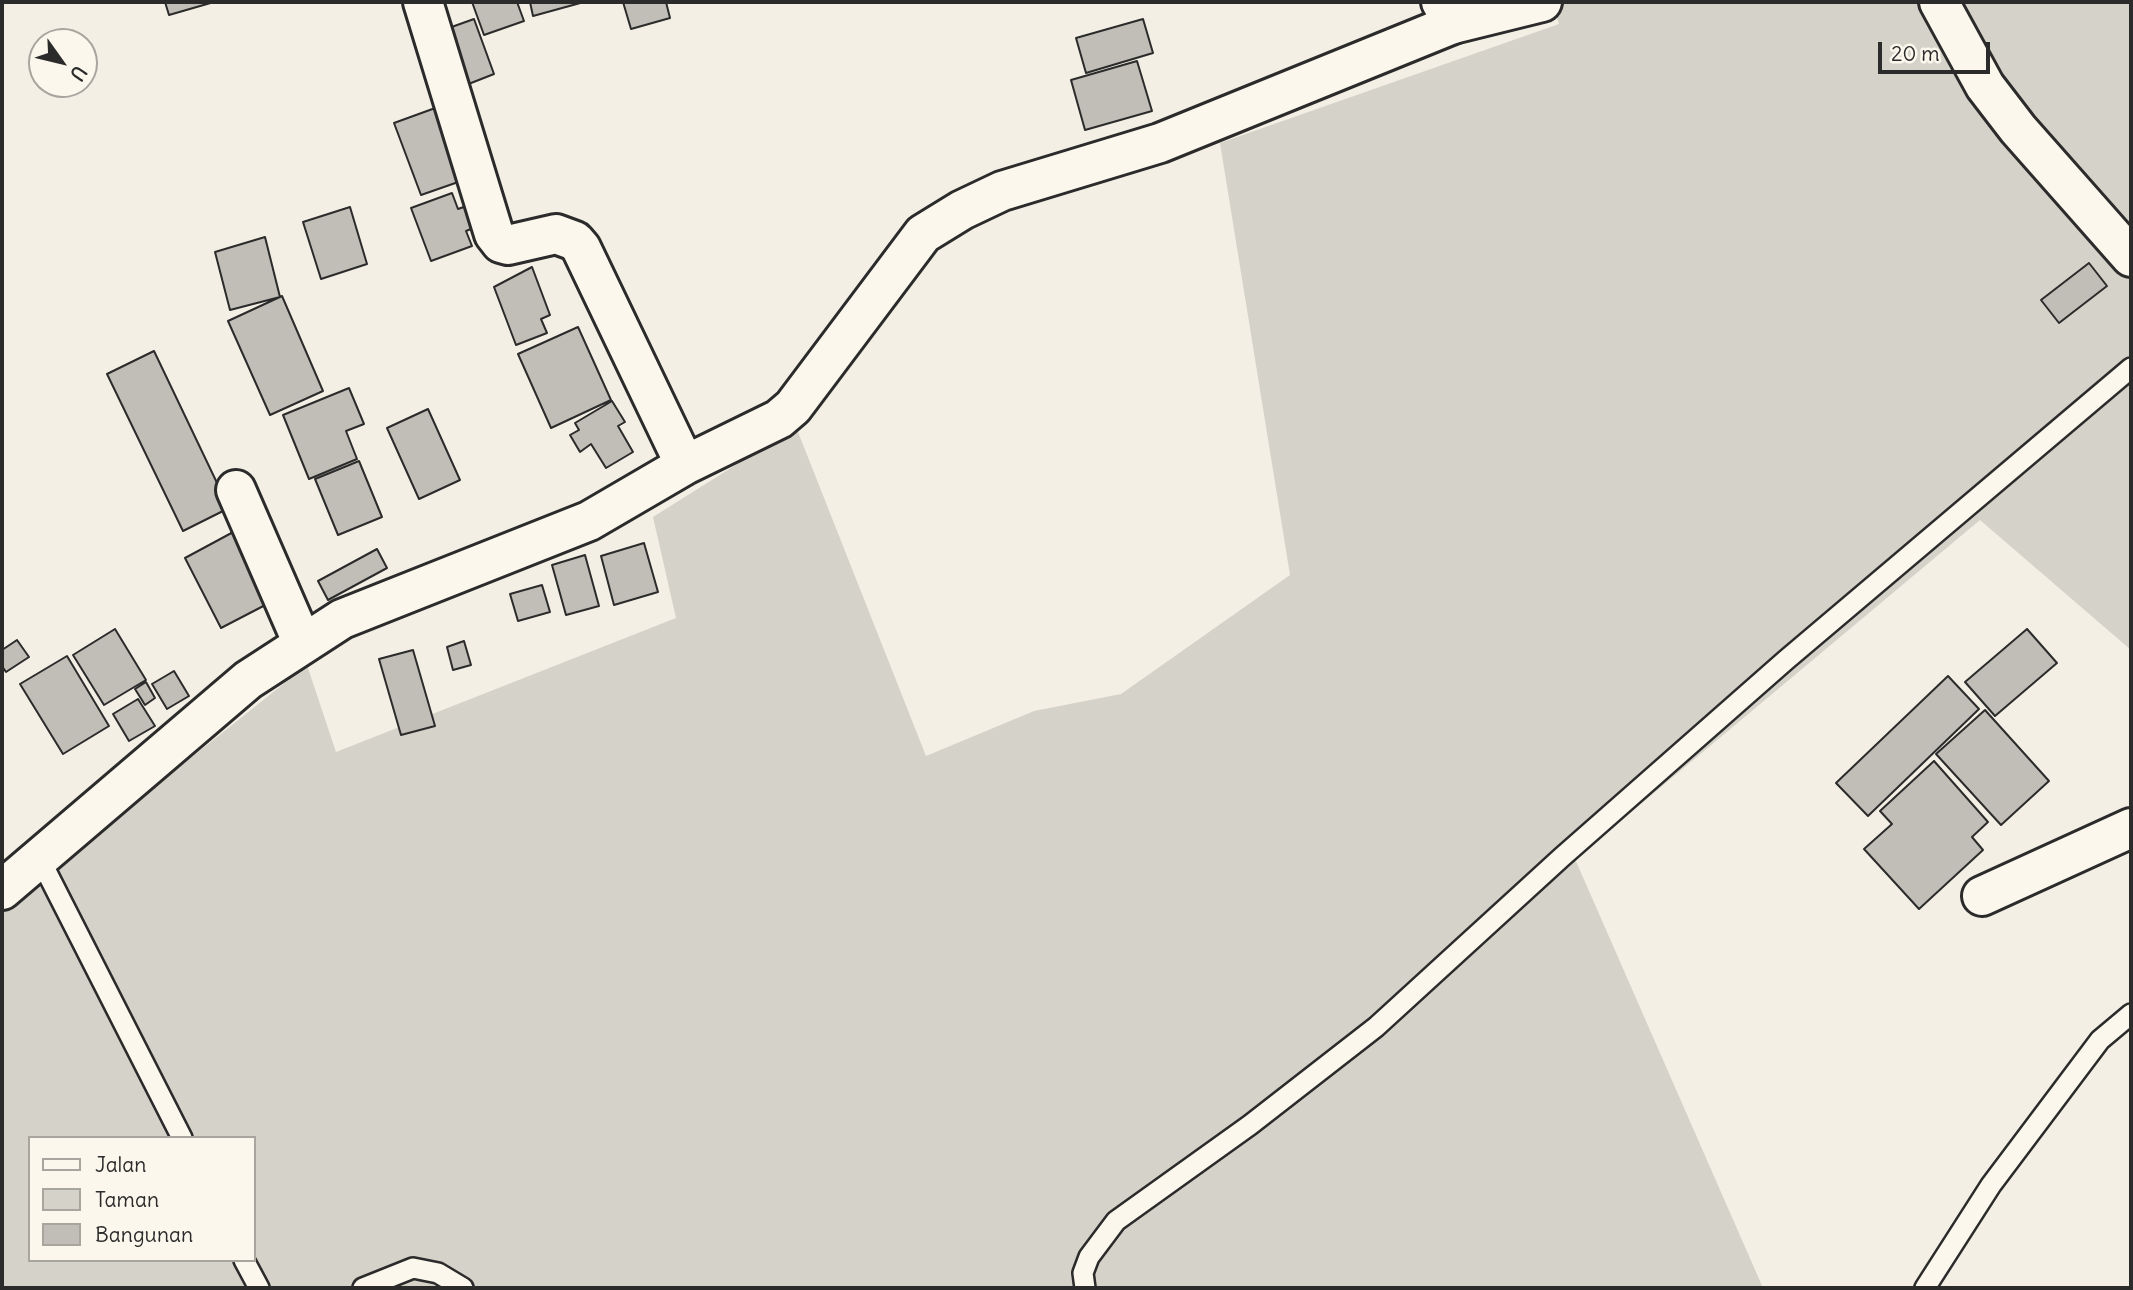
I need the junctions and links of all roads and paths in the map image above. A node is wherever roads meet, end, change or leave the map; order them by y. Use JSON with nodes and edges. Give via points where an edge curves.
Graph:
{"nodes":[{"id":1,"x":423,"y":2,"type":"edge"},
{"id":2,"x":1542,"y":2,"type":"edge"},
{"id":3,"x":1939,"y":2,"type":"edge"},
{"id":4,"x":1447,"y":13,"type":"edge"},
{"id":5,"x":2131,"y":257,"type":"edge"},
{"id":6,"x":2131,"y":368,"type":"edge"},
{"id":7,"x":685,"y":464,"type":"junction"},
{"id":8,"x":236,"y":490,"type":"dead end"},
{"id":9,"x":303,"y":644,"type":"junction"},
{"id":10,"x":2131,"y":828,"type":"edge"},
{"id":11,"x":40,"y":859,"type":"junction"},
{"id":12,"x":2,"y":890,"type":"edge"},
{"id":13,"x":1982,"y":896,"type":"dead end"},
{"id":14,"x":2131,"y":1014,"type":"edge"},
{"id":15,"x":181,"y":1136,"type":"edge"},
{"id":16,"x":245,"y":1262,"type":"edge"},
{"id":17,"x":259,"y":1288,"type":"edge"},
{"id":18,"x":363,"y":1288,"type":"edge"},
{"id":19,"x":463,"y":1288,"type":"edge"},
{"id":20,"x":1084,"y":1288,"type":"edge"},
{"id":21,"x":1925,"y":1288,"type":"edge"}],
"edges":[{"from":1,"to":7,"type":"street","via":[[494,234],[508,245],[556,234],[581,248]]},
{"from":2,"to":4,"type":"street"},
{"from":3,"to":5,"type":"street","via":[[1985,86]]},
{"from":4,"to":7,"type":"street","via":[[1160,144],[1002,191],[962,210],[923,234],[793,407],[779,419]]},
{"from":6,"to":20,"type":"lane","via":[[1766,678],[1376,1027],[1116,1221],[1089,1257]]},
{"from":7,"to":9,"type":"street","via":[[589,521],[342,619]]},
{"from":8,"to":9,"type":"street"},
{"from":9,"to":11,"type":"street","via":[[248,680]]},
{"from":10,"to":13,"type":"street"},
{"from":11,"to":12,"type":"street"},
{"from":11,"to":15,"type":"lane"},
{"from":14,"to":21,"type":"lane","via":[[2100,1040],[1991,1185]]},
{"from":16,"to":17,"type":"lane"},
{"from":18,"to":19,"type":"lane","via":[[413,1268],[438,1273]]}]}
